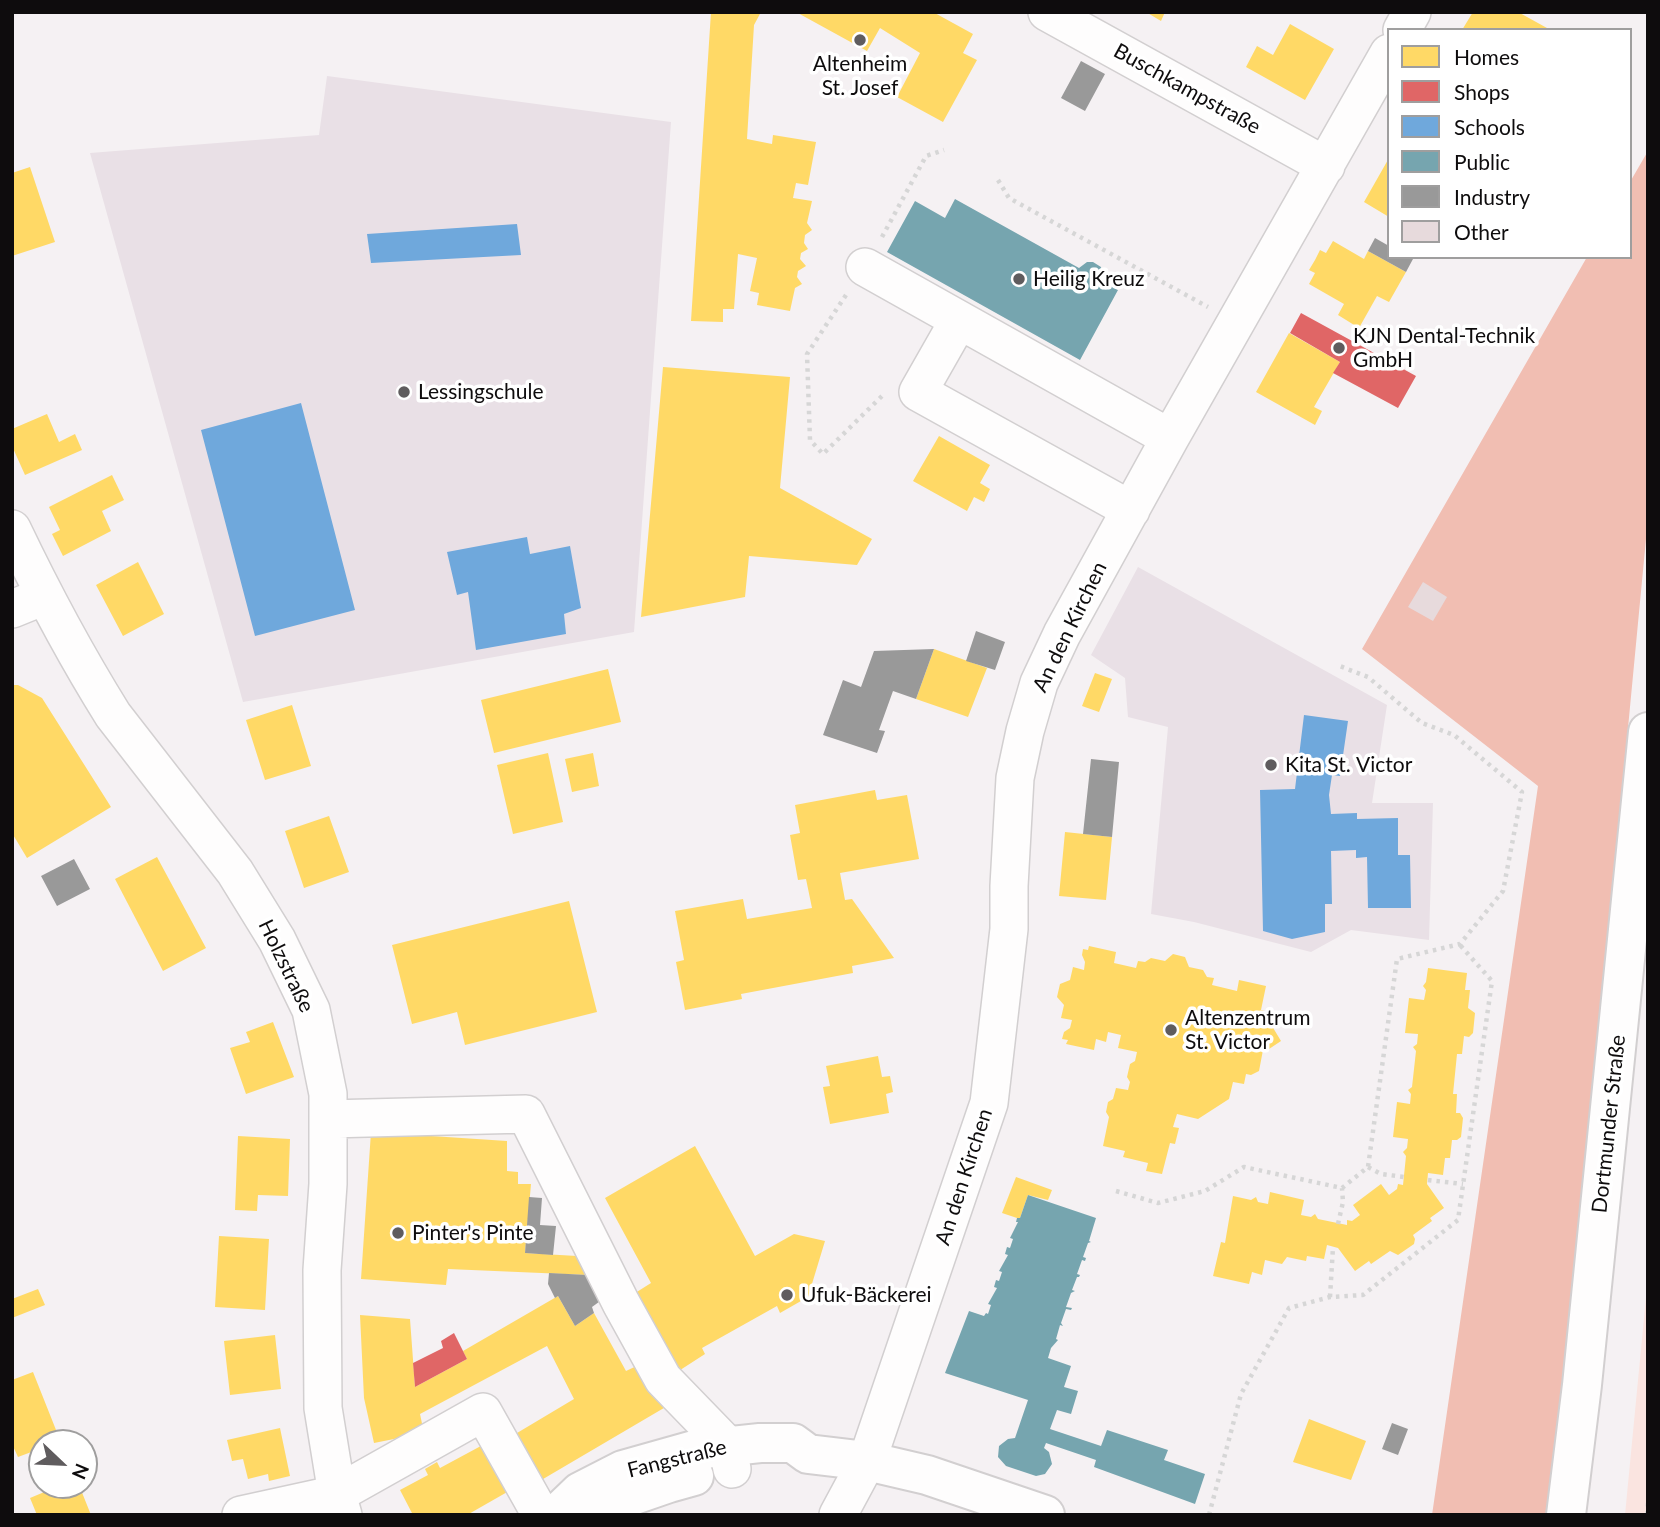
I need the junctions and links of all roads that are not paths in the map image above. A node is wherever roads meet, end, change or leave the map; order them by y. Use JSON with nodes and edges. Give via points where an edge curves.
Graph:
{"nodes":[{"id":1,"x":1047,"y":12,"type":"edge"},
{"id":2,"x":1412,"y":12,"type":"edge"},
{"id":3,"x":1403,"y":28,"type":"edge"},
{"id":4,"x":1387,"y":57,"type":"edge"},
{"id":5,"x":1326,"y":166,"type":"junction"},
{"id":6,"x":865,"y":267,"type":"road end"},
{"id":7,"x":959,"y":320,"type":"junction"},
{"id":8,"x":1170,"y":438,"type":"junction"},
{"id":9,"x":1131,"y":510,"type":"junction"},
{"id":10,"x":12,"y":529,"type":"edge"},
{"id":11,"x":28,"y":603,"type":"edge"},
{"id":12,"x":1648,"y":732,"type":"edge"},
{"id":13,"x":328,"y":1119,"type":"junction"},
{"id":14,"x":730,"y":1457,"type":"junction"},
{"id":15,"x":867,"y":1461,"type":"junction"},
{"id":16,"x":340,"y":1504,"type":"edge"},
{"id":17,"x":241,"y":1515,"type":"edge"},
{"id":18,"x":541,"y":1515,"type":"edge"},
{"id":19,"x":556,"y":1515,"type":"edge"},
{"id":20,"x":573,"y":1515,"type":"edge"},
{"id":21,"x":838,"y":1515,"type":"edge"},
{"id":22,"x":1045,"y":1515,"type":"edge"},
{"id":23,"x":1566,"y":1515,"type":"edge"}],
"edges":[{"from":1,"to":5,"type":"street","name":"Buschkampstraße"},
{"from":2,"to":3,"type":"street"},
{"from":4,"to":5,"type":"street","name":"An den Kirchen"},
{"from":5,"to":8,"type":"street","name":"An den Kirchen"},
{"from":6,"to":7,"type":"street"},
{"from":7,"to":8,"type":"street"},
{"from":7,"to":9,"type":"street","via":[[918,392]]},
{"from":8,"to":9,"type":"street","name":"An den Kirchen"},
{"from":9,"to":15,"type":"street","name":"An den Kirchen","via":[[1062,634],[1039,683],[1029,719],[1015,778],[1009,929],[989,1103]]},
{"from":10,"to":11,"type":"street","name":"Holzstraße"},
{"from":11,"to":13,"type":"street","name":"Holzstraße","via":[[236,872],[277,940],[311,1010],[328,1094]]},
{"from":12,"to":23,"type":"main road","name":"Dortmunder Straße"},
{"from":13,"to":14,"type":"street","via":[[526,1114],[663,1379]]},
{"from":13,"to":16,"type":"street","name":"Holzstraße","via":[[323,1408]]},
{"from":14,"to":15,"type":"main road","name":"Fangstraße","via":[[792,1464],[808,1454]]},
{"from":14,"to":19,"type":"main road","name":"Fangstraße","via":[[694,1450],[623,1470],[580,1492]]},
{"from":14,"to":20,"type":"main road","name":"Fangstraße"},
{"from":15,"to":21,"type":"street","name":"An den Kirchen"},
{"from":15,"to":22,"type":"main road","name":"Fangstraße","via":[[947,1480]]},
{"from":16,"to":17,"type":"street"},
{"from":16,"to":18,"type":"street","via":[[483,1412]]}]}
